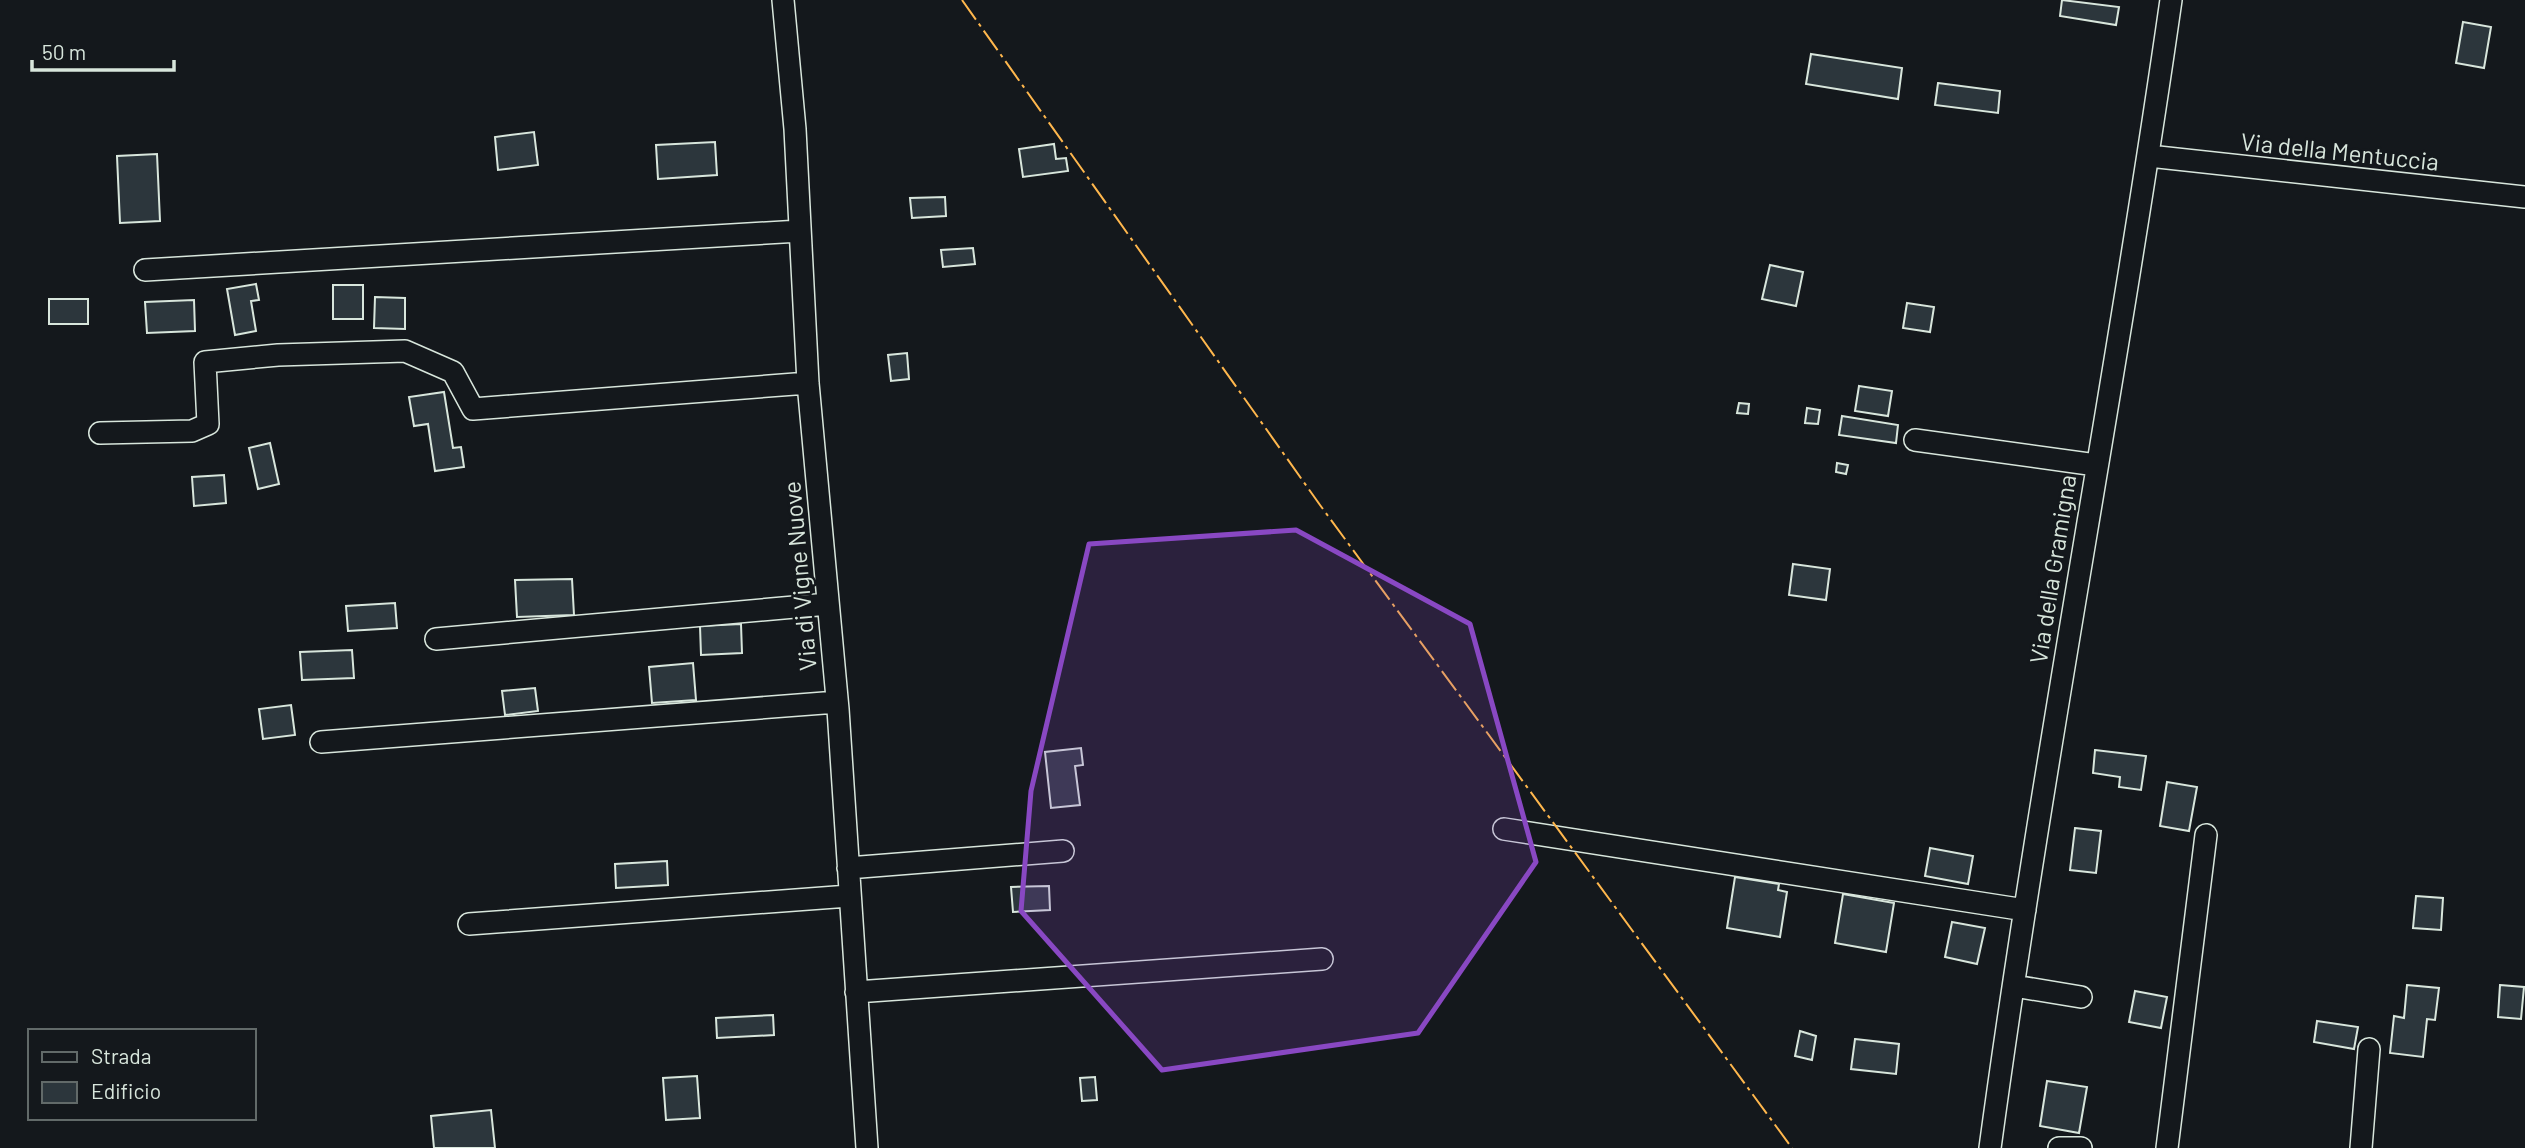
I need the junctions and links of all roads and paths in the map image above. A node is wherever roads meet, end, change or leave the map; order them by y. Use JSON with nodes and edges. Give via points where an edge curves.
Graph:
{"nodes":[{"id":1,"x":783,"y":0,"type":"edge"},
{"id":2,"x":2171,"y":0,"type":"edge"},
{"id":3,"x":2149,"y":156,"type":"junction"},
{"id":4,"x":2525,"y":197,"type":"edge"},
{"id":5,"x":800,"y":230,"type":"junction"},
{"id":6,"x":145,"y":270,"type":"dead end"},
{"id":7,"x":808,"y":383,"type":"junction"},
{"id":8,"x":100,"y":433,"type":"dead end"},
{"id":9,"x":1915,"y":440,"type":"dead end"},
{"id":10,"x":2096,"y":465,"type":"junction"},
{"id":11,"x":828,"y":604,"type":"junction"},
{"id":12,"x":436,"y":639,"type":"dead end"},
{"id":13,"x":837,"y":702,"type":"junction"},
{"id":14,"x":321,"y":742,"type":"dead end"},
{"id":15,"x":1504,"y":829,"type":"dead end"},
{"id":16,"x":2206,"y":835,"type":"dead end"},
{"id":17,"x":1063,"y":851,"type":"dead end"},
{"id":18,"x":848,"y":868,"type":"junction"},
{"id":19,"x":849,"y":896,"type":"junction"},
{"id":20,"x":2025,"y":910,"type":"junction"},
{"id":21,"x":470,"y":924,"type":"dead end"},
{"id":22,"x":1322,"y":959,"type":"dead end"},
{"id":23,"x":2014,"y":986,"type":"junction"},
{"id":24,"x":856,"y":992,"type":"junction"},
{"id":25,"x":2081,"y":997,"type":"dead end"},
{"id":26,"x":2369,"y":1049,"type":"dead end"},
{"id":27,"x":867,"y":1148,"type":"edge"},
{"id":28,"x":1990,"y":1148,"type":"edge"},
{"id":29,"x":2059,"y":1148,"type":"edge"},
{"id":30,"x":2081,"y":1148,"type":"edge"},
{"id":31,"x":2167,"y":1148,"type":"edge"},
{"id":32,"x":2361,"y":1148,"type":"edge"}],
"edges":[{"from":1,"to":5,"type":"street","name":"Via di Vigne Nuove"},
{"from":2,"to":3,"type":"street","name":"Via della Gramigna"},
{"from":3,"to":4,"type":"street","name":"Via della Mentuccia"},
{"from":3,"to":10,"type":"street","name":"Via della Gramigna"},
{"from":5,"to":6,"type":"street"},
{"from":5,"to":7,"type":"street","name":"Via di Vigne Nuove"},
{"from":7,"to":8,"type":"street","via":[[473,409],[453,372],[405,351],[278,355],[205,362],[208,424],[192,431]]},
{"from":7,"to":11,"type":"street","name":"Via di Vigne Nuove"},
{"from":9,"to":10,"type":"street"},
{"from":10,"to":20,"type":"street","name":"Via della Gramigna"},
{"from":11,"to":12,"type":"street"},
{"from":11,"to":13,"type":"street","name":"Via di Vigne Nuove"},
{"from":13,"to":14,"type":"street"},
{"from":13,"to":18,"type":"street","name":"Via di Vigne Nuove"},
{"from":15,"to":20,"type":"street"},
{"from":16,"to":31,"type":"street"},
{"from":17,"to":18,"type":"street"},
{"from":18,"to":19,"type":"street","name":"Via di Vigne Nuove"},
{"from":19,"to":21,"type":"street"},
{"from":19,"to":24,"type":"street","name":"Via di Vigne Nuove"},
{"from":20,"to":23,"type":"street","name":"Via della Gramigna"},
{"from":22,"to":24,"type":"street"},
{"from":23,"to":25,"type":"street"},
{"from":23,"to":28,"type":"street","name":"Via della Gramigna"},
{"from":24,"to":27,"type":"street","name":"Via di Vigne Nuove"},
{"from":26,"to":32,"type":"street"},
{"from":29,"to":30,"type":"street"}]}
